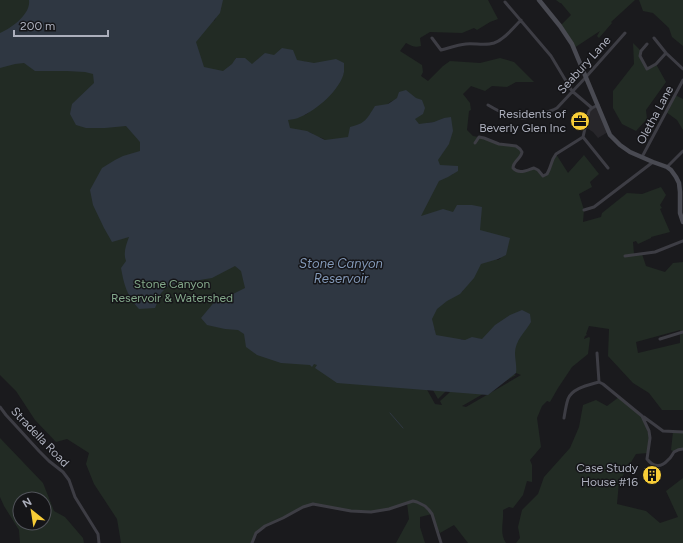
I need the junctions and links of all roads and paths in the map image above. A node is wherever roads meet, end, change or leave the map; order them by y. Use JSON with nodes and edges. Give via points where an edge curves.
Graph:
{"nodes":[{"id":1,"x":539,"y":0,"type":"edge"},
{"id":2,"x":505,"y":2,"type":"dead end"},
{"id":3,"x":520,"y":20,"type":"junction"},
{"id":4,"x":625,"y":33,"type":"dead end"},
{"id":5,"x":432,"y":38,"type":"dead end"},
{"id":6,"x":654,"y":38,"type":"dead end"},
{"id":7,"x":647,"y":44,"type":"dead end"},
{"id":8,"x":666,"y":53,"type":"junction"},
{"id":9,"x":683,"y":69,"type":"edge"},
{"id":10,"x":586,"y":77,"type":"junction"},
{"id":11,"x":683,"y":80,"type":"edge"},
{"id":12,"x":572,"y":91,"type":"junction"},
{"id":13,"x":488,"y":105,"type":"dead end"},
{"id":14,"x":598,"y":105,"type":"junction"},
{"id":15,"x":592,"y":108,"type":"junction"},
{"id":16,"x":583,"y":136,"type":"junction"},
{"id":17,"x":475,"y":143,"type":"dead end"},
{"id":18,"x":683,"y":150,"type":"edge"},
{"id":19,"x":642,"y":158,"type":"junction"},
{"id":20,"x":652,"y":162,"type":"junction"},
{"id":21,"x":667,"y":167,"type":"junction"},
{"id":22,"x":608,"y":168,"type":"dead end"},
{"id":23,"x":682,"y":204,"type":"edge"},
{"id":24,"x":584,"y":210,"type":"dead end"},
{"id":25,"x":683,"y":222,"type":"edge"},
{"id":26,"x":683,"y":241,"type":"edge"},
{"id":27,"x":624,"y":256,"type":"dead end"},
{"id":28,"x":683,"y":332,"type":"edge"},
{"id":29,"x":660,"y":339,"type":"dead end"},
{"id":30,"x":597,"y":353,"type":"dead end"},
{"id":31,"x":599,"y":382,"type":"junction"},
{"id":32,"x":0,"y":407,"type":"edge"},
{"id":33,"x":642,"y":416,"type":"junction"},
{"id":34,"x":564,"y":418,"type":"dead end"},
{"id":35,"x":683,"y":432,"type":"edge"},
{"id":36,"x":683,"y":449,"type":"edge"},
{"id":37,"x":99,"y":543,"type":"edge"},
{"id":38,"x":252,"y":543,"type":"edge"},
{"id":39,"x":441,"y":543,"type":"edge"}],
"edges":[{"from":1,"to":10,"type":"main road","via":[[572,44]]},
{"from":2,"to":3,"type":"street"},
{"from":3,"to":5,"type":"street","via":[[504,37],[493,44],[467,44],[441,50]]},
{"from":3,"to":12,"type":"street","via":[[551,56]]},
{"from":4,"to":10,"type":"street","name":"Seabury Lane"},
{"from":6,"to":8,"type":"street"},
{"from":7,"to":8,"type":"street","via":[[640,56],[647,69]]},
{"from":8,"to":9,"type":"street"},
{"from":10,"to":12,"type":"street","name":"Seabury Lane"},
{"from":10,"to":14,"type":"main road"},
{"from":11,"to":19,"type":"street","name":"Oletha Lane"},
{"from":12,"to":13,"type":"street","name":"Seabury Lane","via":[[557,108],[527,117],[506,114]]},
{"from":12,"to":15,"type":"street"},
{"from":14,"to":15,"type":"street"},
{"from":14,"to":19,"type":"main road","via":[[610,135],[620,145]]},
{"from":15,"to":16,"type":"street"},
{"from":16,"to":17,"type":"street","via":[[556,154],[547,174],[543,176],[534,168],[515,171],[513,165],[522,152],[516,146],[499,144],[479,137]]},
{"from":16,"to":22,"type":"street"},
{"from":18,"to":21,"type":"street"},
{"from":19,"to":20,"type":"main road"},
{"from":20,"to":21,"type":"main road"},
{"from":20,"to":24,"type":"street","name":"Oletha Lane","via":[[594,207]]},
{"from":21,"to":23,"type":"main road","via":[[679,183]]},
{"from":23,"to":25,"type":"main road","via":[[680,213]]},
{"from":26,"to":27,"type":"street","via":[[656,252]]},
{"from":28,"to":29,"type":"street"},
{"from":30,"to":31,"type":"street"},
{"from":31,"to":33,"type":"street"},
{"from":31,"to":34,"type":"street","via":[[571,393]]},
{"from":32,"to":37,"type":"street","name":"Stradella Road","via":[[69,480],[75,497],[98,534]]},
{"from":33,"to":35,"type":"street","via":[[663,431]]},
{"from":33,"to":36,"type":"street","via":[[649,431],[647,459],[650,463],[662,465],[674,452]]},
{"from":38,"to":39,"type":"street","via":[[256,533],[265,526],[308,505],[318,504],[371,512],[418,502],[432,514]]}]}
